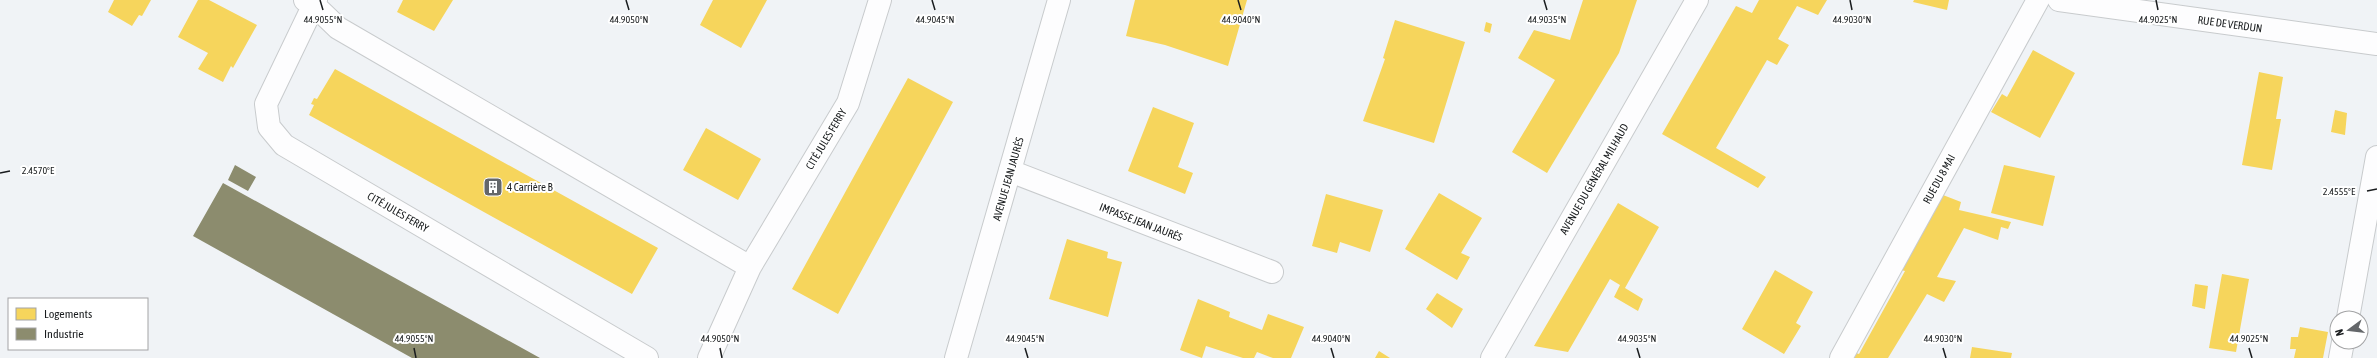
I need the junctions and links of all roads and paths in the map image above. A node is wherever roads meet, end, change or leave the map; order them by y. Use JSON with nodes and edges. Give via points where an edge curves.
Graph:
{"nodes":[{"id":1,"x":880,"y":0,"type":"edge"},
{"id":2,"x":1060,"y":0,"type":"edge"},
{"id":3,"x":1697,"y":0,"type":"edge"},
{"id":4,"x":2038,"y":0,"type":"edge"},
{"id":5,"x":2059,"y":0,"type":"edge"},
{"id":6,"x":311,"y":1,"type":"edge"},
{"id":7,"x":2377,"y":44,"type":"edge"},
{"id":8,"x":2377,"y":157,"type":"edge"},
{"id":9,"x":1010,"y":171,"type":"junction"},
{"id":10,"x":750,"y":267,"type":"junction"},
{"id":11,"x":1272,"y":272,"type":"dead end"},
{"id":12,"x":2349,"y":310,"type":"edge"},
{"id":13,"x":647,"y":358,"type":"edge"},
{"id":14,"x":709,"y":358,"type":"edge"},
{"id":15,"x":956,"y":358,"type":"edge"},
{"id":16,"x":1494,"y":358,"type":"edge"},
{"id":17,"x":1841,"y":358,"type":"edge"}],
"edges":[{"from":1,"to":10,"type":"street","name":"CITÉ JULES FERRY","via":[[848,103]]},
{"from":2,"to":9,"type":"street","name":"AVENUE JEAN JAURÈS"},
{"from":3,"to":16,"type":"street","name":"AVENUE DU GÉNÉRAL MILHAUD"},
{"from":4,"to":17,"type":"street","name":"RUE DU 8 MAI"},
{"from":5,"to":7,"type":"street","name":"RUE DE VERDUN"},
{"from":6,"to":10,"type":"street","name":"CITÉ JULES FERRY","via":[[338,28]]},
{"from":6,"to":13,"type":"street","name":"CITÉ JULES FERRY","via":[[266,104],[269,127],[284,146]]},
{"from":8,"to":12,"type":"street"},
{"from":9,"to":11,"type":"street","name":"IMPASSE JEAN JAURÈS"},
{"from":9,"to":15,"type":"street","name":"AVENUE JEAN JAURÈS"},
{"from":10,"to":14,"type":"street","name":"CITÉ JULES FERRY"}]}
